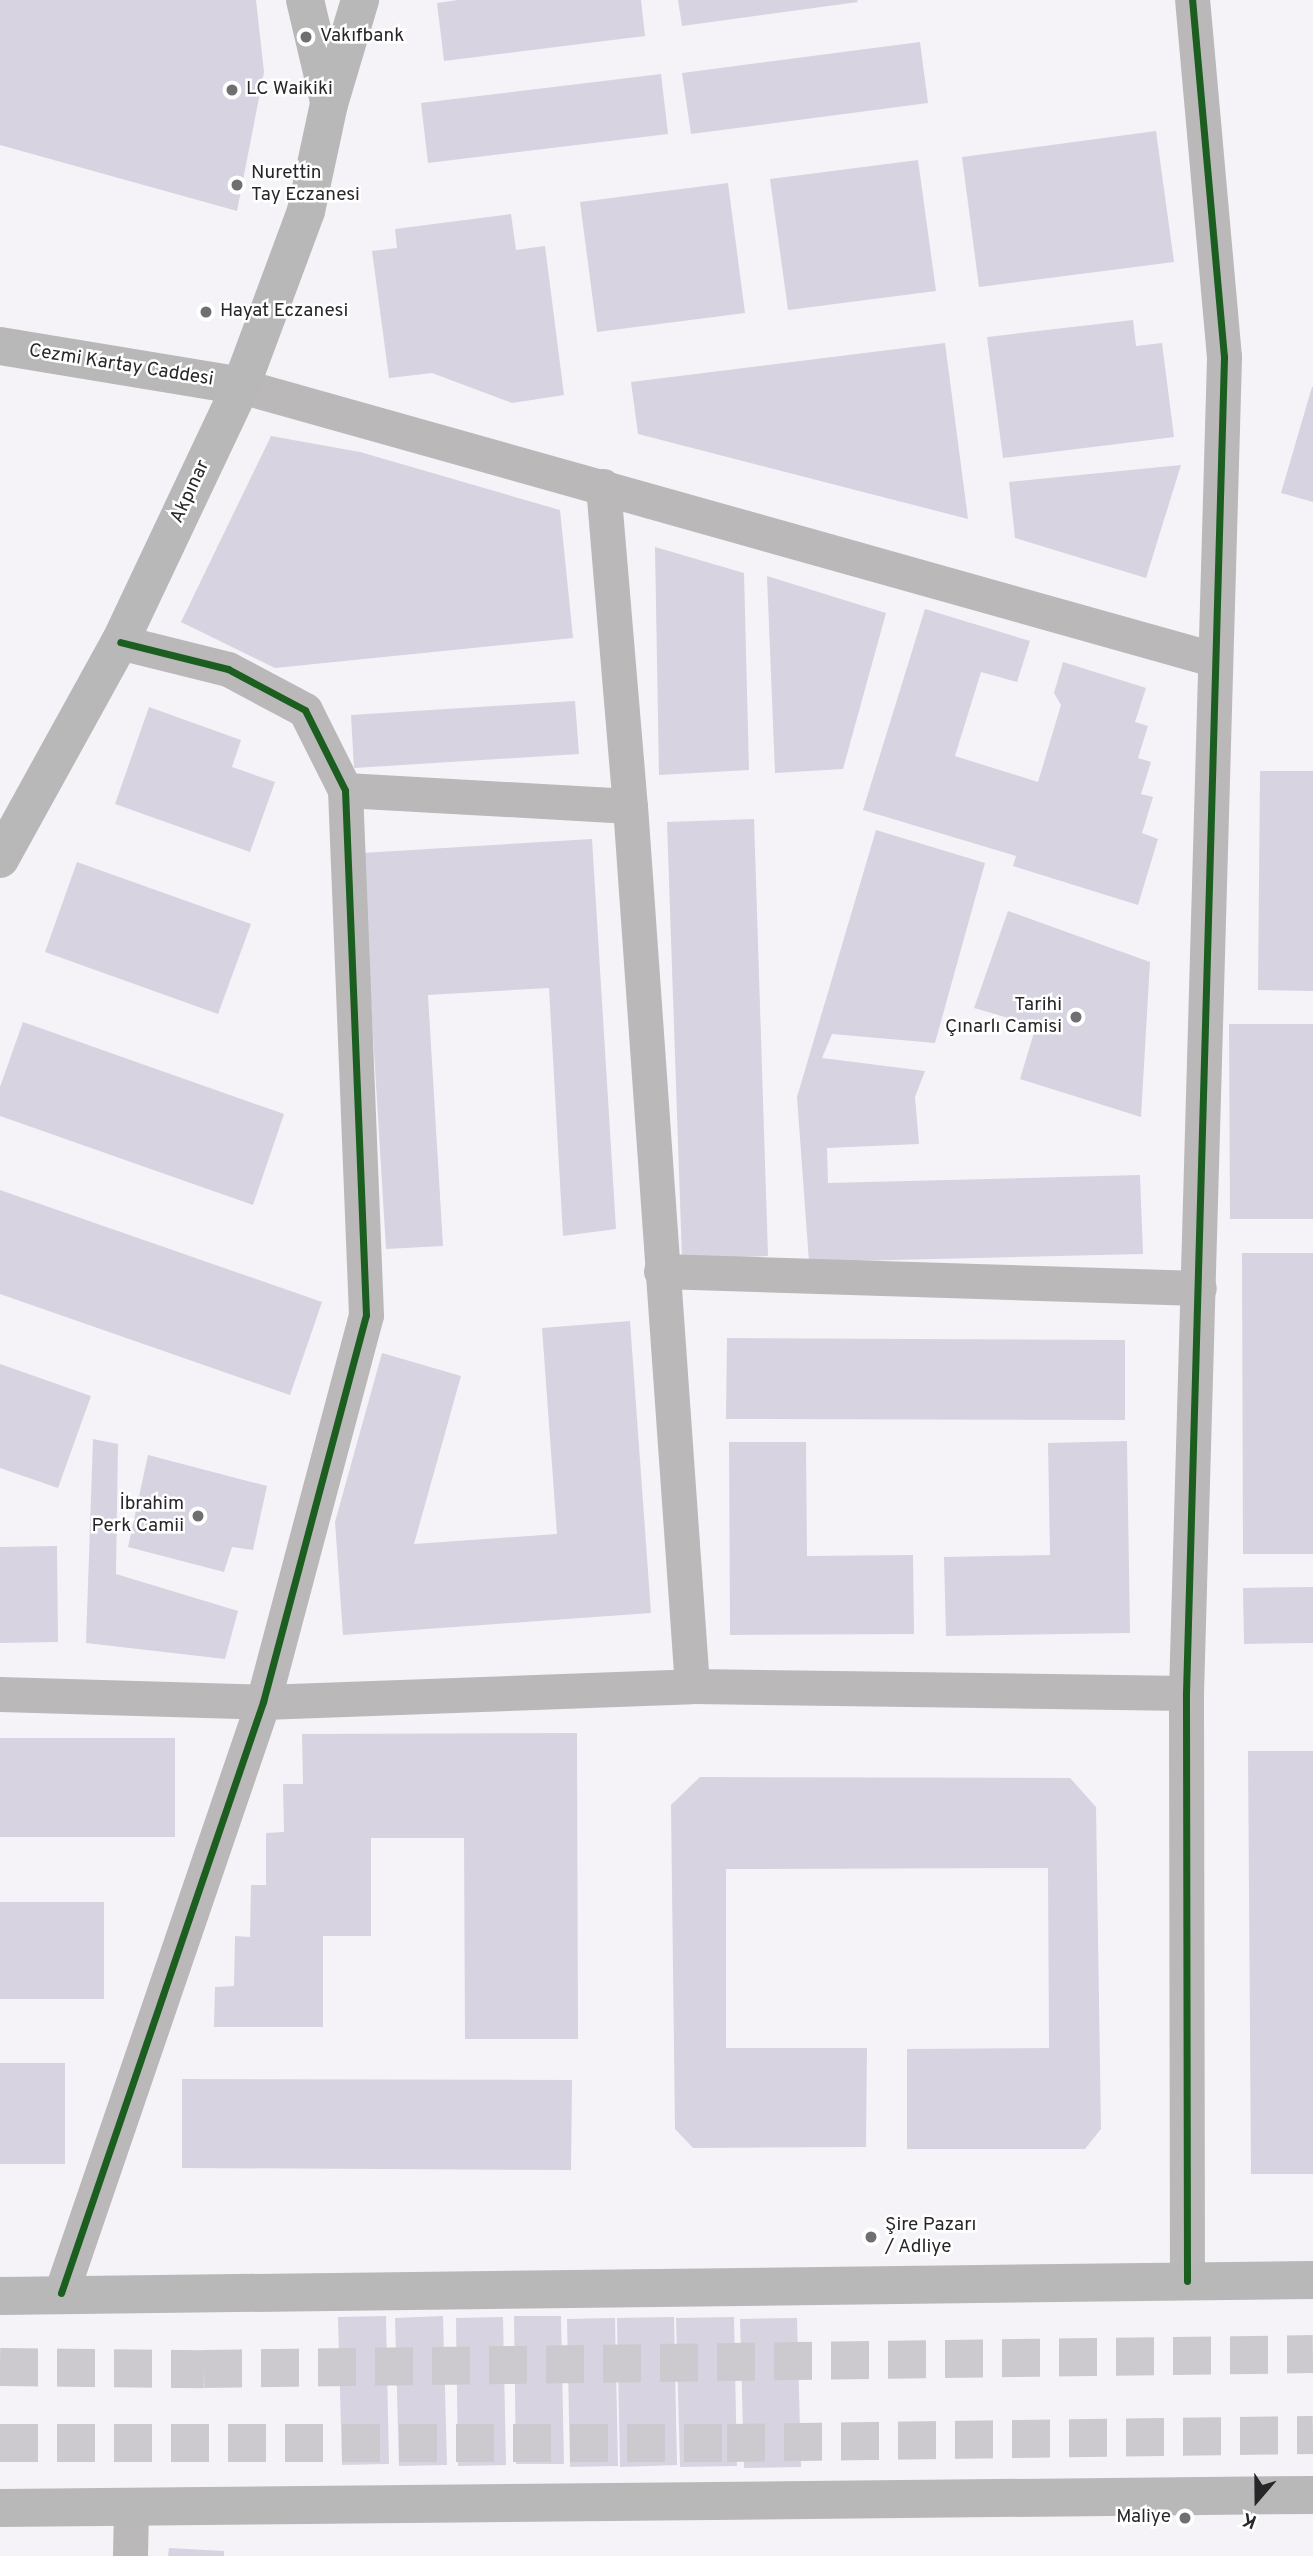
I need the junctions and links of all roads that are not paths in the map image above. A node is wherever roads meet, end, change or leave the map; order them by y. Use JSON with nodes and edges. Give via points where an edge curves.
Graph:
{"nodes":[{"id":1,"x":305,"y":0,"type":"edge"},
{"id":2,"x":360,"y":0,"type":"edge"},
{"id":3,"x":1192,"y":0,"type":"edge"},
{"id":4,"x":329,"y":104,"type":"junction"},
{"id":5,"x":0,"y":346,"type":"edge"},
{"id":6,"x":241,"y":386,"type":"junction"},
{"id":7,"x":603,"y":486,"type":"junction"},
{"id":8,"x":120,"y":642,"type":"junction"},
{"id":9,"x":1213,"y":659,"type":"junction"},
{"id":10,"x":345,"y":790,"type":"junction"},
{"id":11,"x":630,"y":806,"type":"junction"},
{"id":12,"x":0,"y":859,"type":"edge"},
{"id":13,"x":661,"y":1271,"type":"junction"},
{"id":14,"x":1199,"y":1288,"type":"junction"},
{"id":15,"x":692,"y":1686,"type":"junction"},
{"id":16,"x":1186,"y":1693,"type":"junction"},
{"id":17,"x":0,"y":1694,"type":"edge"},
{"id":18,"x":264,"y":1702,"type":"junction"},
{"id":19,"x":1313,"y":2280,"type":"edge"},
{"id":20,"x":1187,"y":2281,"type":"junction"},
{"id":21,"x":61,"y":2293,"type":"junction"},
{"id":22,"x":0,"y":2296,"type":"edge"},
{"id":23,"x":1313,"y":2495,"type":"edge"},
{"id":24,"x":0,"y":2508,"type":"edge"},
{"id":25,"x":131,"y":2508,"type":"junction"},
{"id":26,"x":130,"y":2556,"type":"edge"}],
"edges":[{"from":1,"to":4,"type":"main road","name":"Akpınar"},
{"from":2,"to":4,"type":"main road","name":"Akpınar"},
{"from":3,"to":9,"type":"street","via":[[1224,357]]},
{"from":4,"to":6,"type":"main road","name":"Akpınar","via":[[306,211]]},
{"from":5,"to":6,"type":"main road","name":"Cezmi Kartay Caddesi"},
{"from":6,"to":7,"type":"street"},
{"from":6,"to":8,"type":"main road","name":"Akpınar"},
{"from":7,"to":9,"type":"street"},
{"from":7,"to":11,"type":"street"},
{"from":8,"to":10,"type":"street","via":[[228,669],[305,710]]},
{"from":8,"to":12,"type":"main road","name":"Akpınar"},
{"from":9,"to":14,"type":"street","via":[[1214,837]]},
{"from":10,"to":11,"type":"street"},
{"from":10,"to":18,"type":"street","via":[[366,1315]]},
{"from":11,"to":13,"type":"street"},
{"from":13,"to":14,"type":"street"},
{"from":13,"to":15,"type":"street"},
{"from":14,"to":16,"type":"street"},
{"from":15,"to":16,"type":"street"},
{"from":15,"to":18,"type":"street"},
{"from":16,"to":20,"type":"street"},
{"from":17,"to":18,"type":"street"},
{"from":18,"to":21,"type":"street"},
{"from":19,"to":20,"type":"main road"},
{"from":20,"to":21,"type":"main road"},
{"from":21,"to":22,"type":"main road"},
{"from":23,"to":25,"type":"main road"},
{"from":24,"to":25,"type":"main road"},
{"from":25,"to":26,"type":"street"}]}
